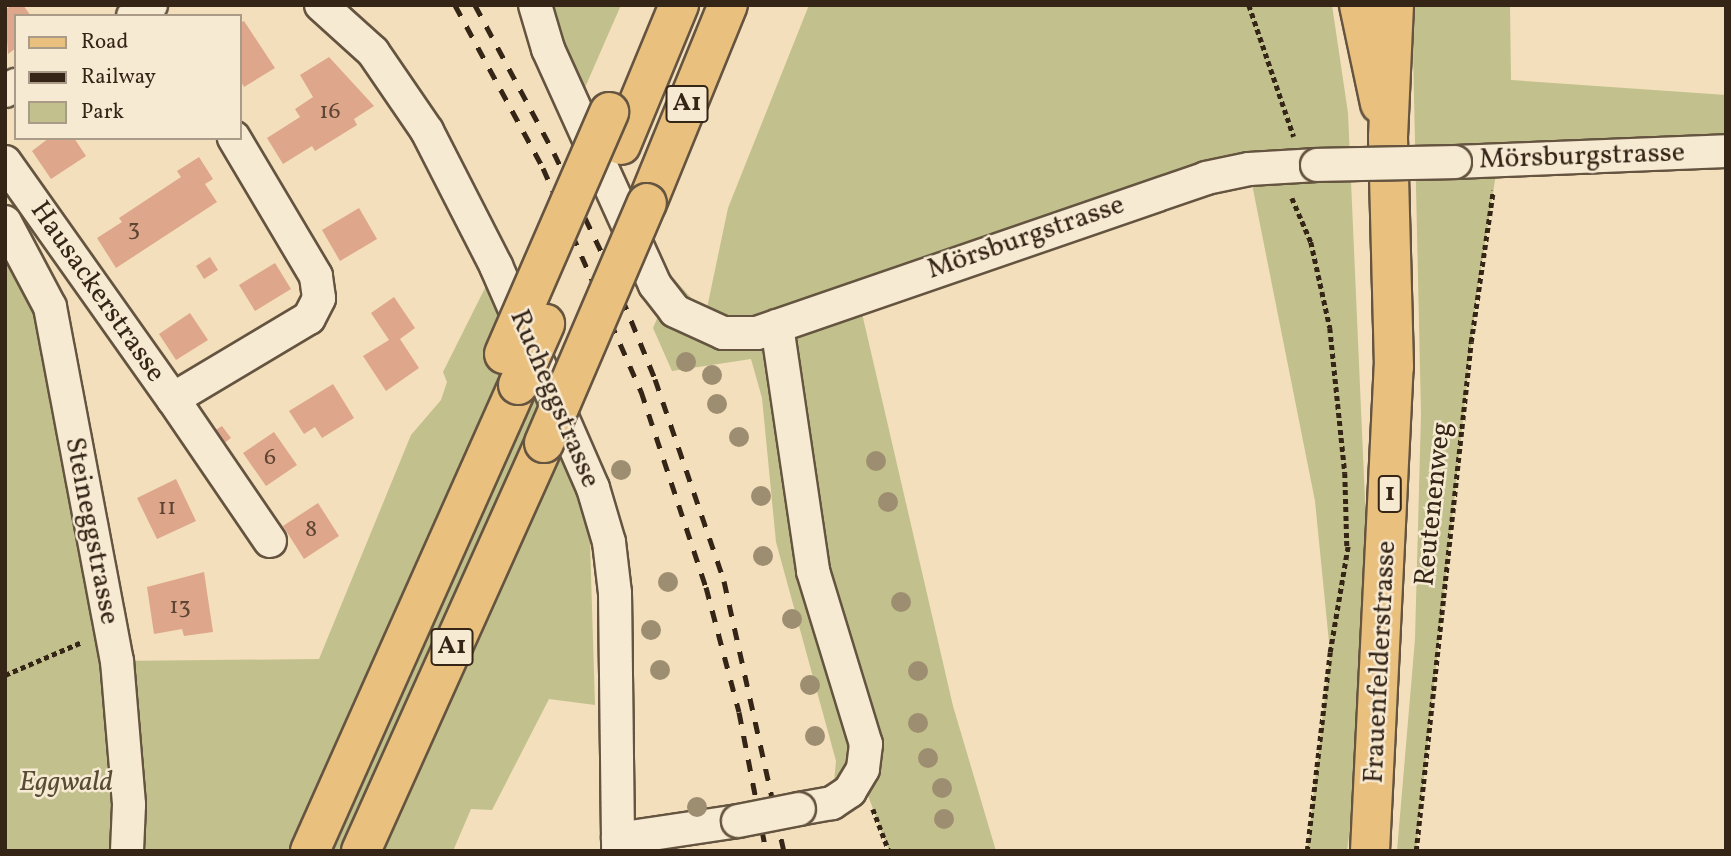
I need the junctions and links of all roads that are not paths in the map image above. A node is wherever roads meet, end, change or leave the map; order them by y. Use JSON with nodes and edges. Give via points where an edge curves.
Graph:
{"nodes":[{"id":1,"x":153,"y":5,"type":"edge"},
{"id":2,"x":321,"y":5,"type":"edge"},
{"id":3,"x":535,"y":5,"type":"edge"},
{"id":4,"x":650,"y":5,"type":"edge"},
{"id":5,"x":679,"y":5,"type":"edge"},
{"id":6,"x":728,"y":5,"type":"edge"},
{"id":7,"x":1359,"y":5,"type":"edge"},
{"id":8,"x":1394,"y":5,"type":"edge"},
{"id":9,"x":137,"y":14,"type":"edge"},
{"id":10,"x":615,"y":128,"type":"junction"},
{"id":11,"x":1388,"y":136,"type":"junction"},
{"id":12,"x":235,"y":140,"type":"edge"},
{"id":13,"x":1726,"y":151,"type":"edge"},
{"id":14,"x":5,"y":162,"type":"edge"},
{"id":15,"x":5,"y":222,"type":"edge"},
{"id":16,"x":777,"y":327,"type":"junction"},
{"id":17,"x":173,"y":399,"type":"junction"},
{"id":18,"x":270,"y":541,"type":"dead end"},
{"id":19,"x":618,"y":845,"type":"edge"},
{"id":20,"x":127,"y":851,"type":"edge"},
{"id":21,"x":310,"y":851,"type":"edge"},
{"id":22,"x":360,"y":851,"type":"edge"},
{"id":23,"x":1370,"y":851,"type":"edge"}],
"edges":[{"from":1,"to":9,"type":"street"},
{"from":2,"to":19,"type":"street","name":"Rucheggstrasse","via":[[373,52],[427,131],[496,266],[593,488],[609,542],[615,593]]},
{"from":3,"to":16,"type":"street","name":"Mörsburgstrasse","via":[[567,94],[663,299],[688,321],[723,333],[741,335]]},
{"from":4,"to":10,"type":"main road"},
{"from":5,"to":10,"type":"main road","number":"A1"},
{"from":6,"to":22,"type":"main road","number":"A1","bridge":true,"via":[[544,443]]},
{"from":7,"to":11,"type":"main road","name":"Frauenfelderstrasse","number":"1"},
{"from":8,"to":11,"type":"main road","name":"Frauenfelderstrasse","number":"1"},
{"from":10,"to":21,"type":"main road","number":"A1","bridge":true,"via":[[511,369],[482,468]]},
{"from":11,"to":23,"type":"main road","name":"Frauenfelderstrasse","number":"1","via":[[1394,367]]},
{"from":12,"to":17,"type":"street","name":"Hausackerstrasse","via":[[316,276],[319,298],[309,318]]},
{"from":13,"to":16,"type":"street","name":"Mörsburgstrasse","bridge":true,"via":[[1249,169],[1184,184]]},
{"from":14,"to":17,"type":"street","name":"Hausackerstrasse"},
{"from":15,"to":20,"type":"street","name":"Steineggstrasse","via":[[50,307],[117,661],[129,805]]},
{"from":16,"to":19,"type":"street","bridge":true,"via":[[813,571],[866,744],[863,769],[850,791],[832,803]]},
{"from":17,"to":18,"type":"street"}]}
